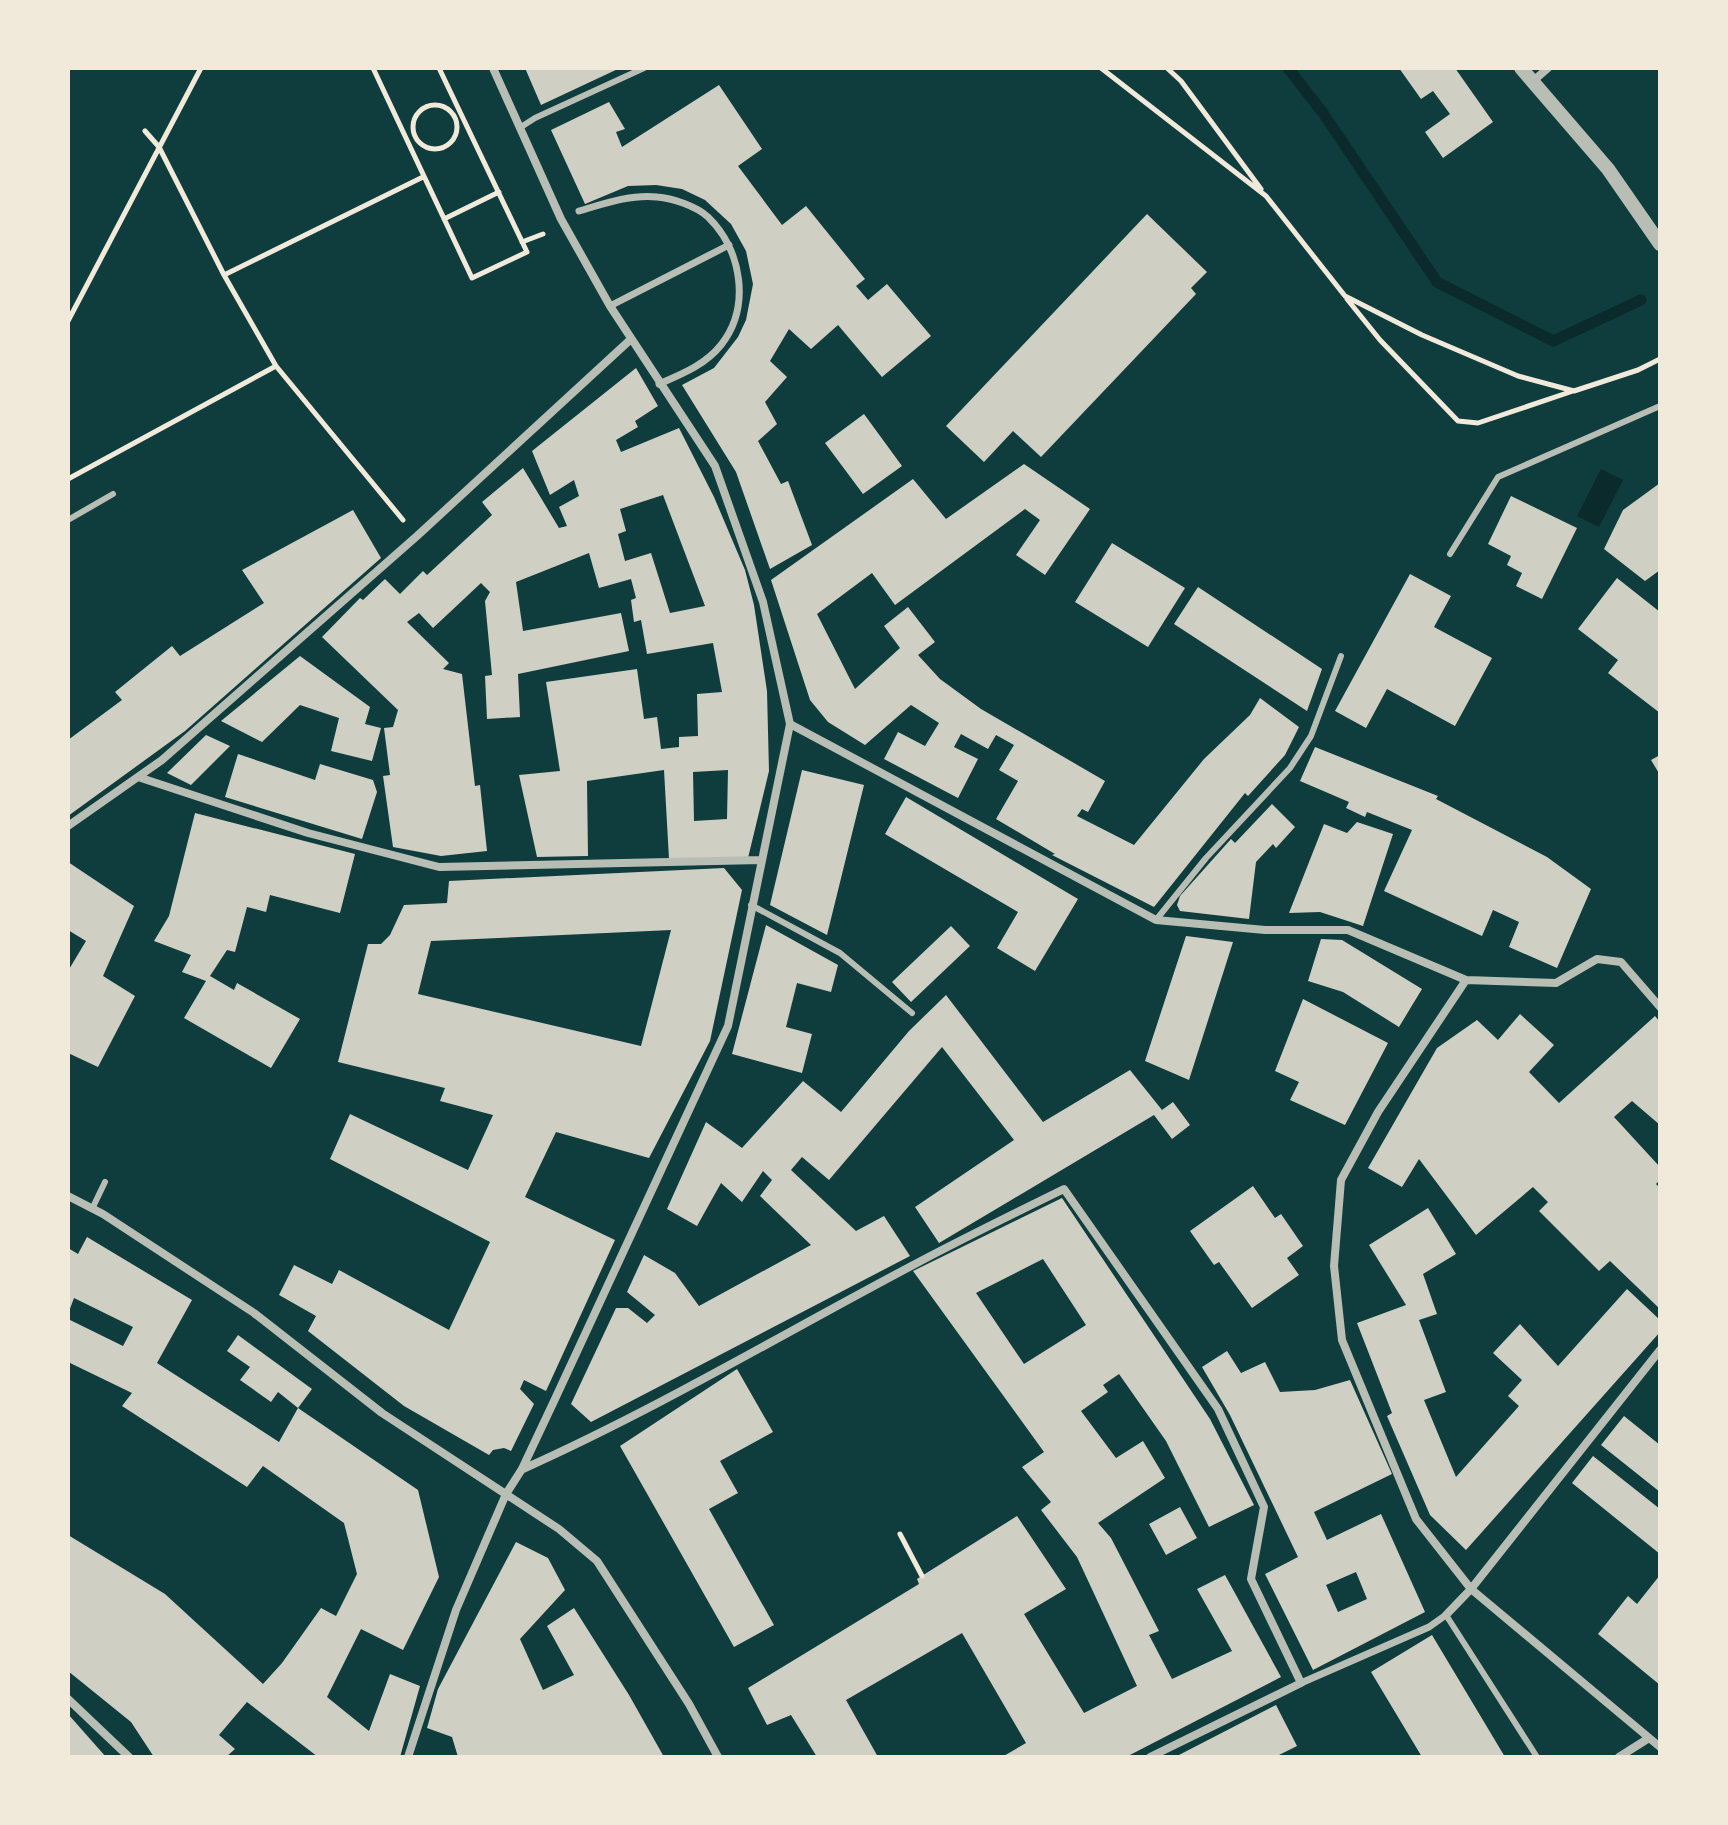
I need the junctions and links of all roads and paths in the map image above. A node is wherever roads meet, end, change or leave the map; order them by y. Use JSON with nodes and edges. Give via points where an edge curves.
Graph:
{"nodes":[{"id":1,"x":201,"y":68,"type":"edge"},
{"id":2,"x":373,"y":68,"type":"edge"},
{"id":3,"x":439,"y":68,"type":"edge"},
{"id":4,"x":493,"y":68,"type":"edge"},
{"id":5,"x":644,"y":68,"type":"edge"},
{"id":6,"x":1101,"y":68,"type":"edge"},
{"id":7,"x":1167,"y":68,"type":"edge"},
{"id":8,"x":1521,"y":68,"type":"edge"},
{"id":9,"x":1548,"y":68,"type":"edge"},
{"id":10,"x":1532,"y":82,"type":"junction"},
{"id":11,"x":460,"y":110,"type":"junction"},
{"id":12,"x":453,"y":114,"type":"junction"},
{"id":13,"x":521,"y":127,"type":"junction"},
{"id":14,"x":145,"y":131,"type":"dead end"},
{"id":15,"x":414,"y":136,"type":"junction"},
{"id":16,"x":407,"y":140,"type":"junction"},
{"id":17,"x":159,"y":147,"type":"junction"},
{"id":18,"x":423,"y":177,"type":"junction"},
{"id":19,"x":499,"y":192,"type":"junction"},
{"id":20,"x":1266,"y":196,"type":"junction"},
{"id":21,"x":579,"y":211,"type":"dead end"},
{"id":22,"x":444,"y":219,"type":"junction"},
{"id":23,"x":552,"y":230,"type":"dead end"},
{"id":24,"x":522,"y":242,"type":"junction"},
{"id":25,"x":1660,"y":244,"type":"edge"},
{"id":26,"x":729,"y":245,"type":"junction"},
{"id":27,"x":224,"y":275,"type":"junction"},
{"id":28,"x":1345,"y":296,"type":"junction"},
{"id":29,"x":610,"y":306,"type":"junction"},
{"id":30,"x":68,"y":321,"type":"edge"},
{"id":31,"x":630,"y":340,"type":"junction"},
{"id":32,"x":1660,"y":359,"type":"edge"},
{"id":33,"x":276,"y":366,"type":"junction"},
{"id":34,"x":659,"y":384,"type":"junction"},
{"id":35,"x":1574,"y":391,"type":"junction"},
{"id":36,"x":1660,"y":406,"type":"edge"},
{"id":37,"x":68,"y":479,"type":"edge"},
{"id":38,"x":113,"y":494,"type":"dead end"},
{"id":39,"x":68,"y":520,"type":"edge"},
{"id":40,"x":417,"y":536,"type":"junction"},
{"id":41,"x":1450,"y":554,"type":"dead end"},
{"id":42,"x":1341,"y":656,"type":"dead end"},
{"id":43,"x":790,"y":724,"type":"junction"},
{"id":44,"x":138,"y":777,"type":"junction"},
{"id":45,"x":68,"y":826,"type":"edge"},
{"id":46,"x":761,"y":860,"type":"junction"},
{"id":47,"x":751,"y":905,"type":"junction"},
{"id":48,"x":1156,"y":920,"type":"junction"},
{"id":49,"x":1466,"y":980,"type":"junction"},
{"id":50,"x":1660,"y":1007,"type":"edge"},
{"id":51,"x":912,"y":1013,"type":"dead end"},
{"id":52,"x":105,"y":1182,"type":"dead end"},
{"id":53,"x":68,"y":1196,"type":"edge"},
{"id":54,"x":92,"y":1209,"type":"junction"},
{"id":55,"x":1660,"y":1350,"type":"edge"},
{"id":56,"x":522,"y":1469,"type":"junction"},
{"id":57,"x":506,"y":1494,"type":"junction"},
{"id":58,"x":900,"y":1534,"type":"dead end"},
{"id":59,"x":922,"y":1576,"type":"dead end"},
{"id":60,"x":1471,"y":1589,"type":"junction"},
{"id":61,"x":1446,"y":1615,"type":"junction"},
{"id":62,"x":1301,"y":1683,"type":"junction"},
{"id":63,"x":68,"y":1699,"type":"edge"},
{"id":64,"x":1649,"y":1738,"type":"junction"},
{"id":65,"x":1660,"y":1747,"type":"edge"},
{"id":66,"x":129,"y":1757,"type":"edge"},
{"id":67,"x":408,"y":1757,"type":"edge"},
{"id":68,"x":718,"y":1757,"type":"edge"},
{"id":69,"x":1150,"y":1757,"type":"edge"},
{"id":70,"x":1537,"y":1757,"type":"edge"},
{"id":71,"x":1619,"y":1757,"type":"edge"}],
"edges":[{"from":1,"to":17,"type":"path"},
{"from":2,"to":16,"type":"path"},
{"from":3,"to":11,"type":"path"},
{"from":4,"to":13,"type":"street"},
{"from":5,"to":13,"type":"lane"},
{"from":6,"to":20,"type":"path"},
{"from":7,"to":20,"type":"path"},
{"from":8,"to":10,"type":"street"},
{"from":9,"to":10,"type":"street"},
{"from":10,"to":25,"type":"street","via":[[1608,169]]},
{"from":11,"to":12,"type":"path"},
{"from":11,"to":19,"type":"path"},
{"from":12,"to":15,"type":"path","via":[[441,106],[427,106],[414,122]]},
{"from":12,"to":15,"type":"path","via":[[457,128],[445,146],[431,149]]},
{"from":13,"to":29,"type":"street","via":[[561,219]]},
{"from":14,"to":17,"type":"path"},
{"from":15,"to":16,"type":"path"},
{"from":16,"to":18,"type":"path"},
{"from":17,"to":27,"type":"path"},
{"from":17,"to":30,"type":"path"},
{"from":18,"to":22,"type":"path"},
{"from":18,"to":27,"type":"path"},
{"from":19,"to":22,"type":"path"},
{"from":19,"to":24,"type":"path"},
{"from":20,"to":28,"type":"path"},
{"from":21,"to":26,"type":"street","via":[[656,196],[707,216]]},
{"from":22,"to":24,"type":"path","via":[[472,278],[527,252]]},
{"from":23,"to":24,"type":"path"},
{"from":26,"to":29,"type":"street"},
{"from":26,"to":34,"type":"street","via":[[740,282],[737,314],[721,345],[697,367]]},
{"from":27,"to":33,"type":"path"},
{"from":28,"to":35,"type":"path","via":[[1518,376]]},
{"from":28,"to":35,"type":"path","via":[[1458,421],[1478,423]]},
{"from":29,"to":31,"type":"street"},
{"from":31,"to":34,"type":"street"},
{"from":31,"to":40,"type":"street"},
{"from":32,"to":35,"type":"path"},
{"from":33,"to":37,"type":"path"},
{"from":33,"to":40,"type":"path"},
{"from":34,"to":43,"type":"street","via":[[715,466],[763,602]]},
{"from":36,"to":41,"type":"lane","via":[[1498,477]]},
{"from":38,"to":39,"type":"lane"},
{"from":40,"to":44,"type":"street"},
{"from":42,"to":48,"type":"lane","via":[[1311,736],[1290,768]]},
{"from":43,"to":46,"type":"street"},
{"from":43,"to":48,"type":"street"},
{"from":44,"to":45,"type":"street"},
{"from":44,"to":46,"type":"street","via":[[308,833],[439,867]]},
{"from":46,"to":47,"type":"street"},
{"from":47,"to":51,"type":"lane","via":[[840,953]]},
{"from":47,"to":56,"type":"street","via":[[728,1026]]},
{"from":48,"to":49,"type":"street","via":[[1265,930],[1348,930]]},
{"from":49,"to":50,"type":"street","via":[[1556,983],[1597,959],[1621,962]]},
{"from":49,"to":60,"type":"street","via":[[1378,1112],[1341,1180],[1334,1266],[1342,1340],[1416,1519]]},
{"from":52,"to":54,"type":"lane"},
{"from":53,"to":54,"type":"street"},
{"from":54,"to":57,"type":"street","via":[[254,1313],[382,1413]]},
{"from":55,"to":60,"type":"street"},
{"from":56,"to":57,"type":"street"},
{"from":56,"to":62,"type":"street","via":[[598,1435],[1064,1189],[1218,1409],[1264,1507],[1251,1579]]},
{"from":57,"to":67,"type":"street","via":[[456,1610]]},
{"from":57,"to":68,"type":"street","via":[[597,1561]]},
{"from":58,"to":59,"type":"path"},
{"from":60,"to":61,"type":"street"},
{"from":60,"to":64,"type":"street"},
{"from":61,"to":62,"type":"street"},
{"from":61,"to":70,"type":"lane"},
{"from":62,"to":69,"type":"street"},
{"from":63,"to":66,"type":"street"},
{"from":64,"to":65,"type":"street"},
{"from":64,"to":71,"type":"street"}]}
